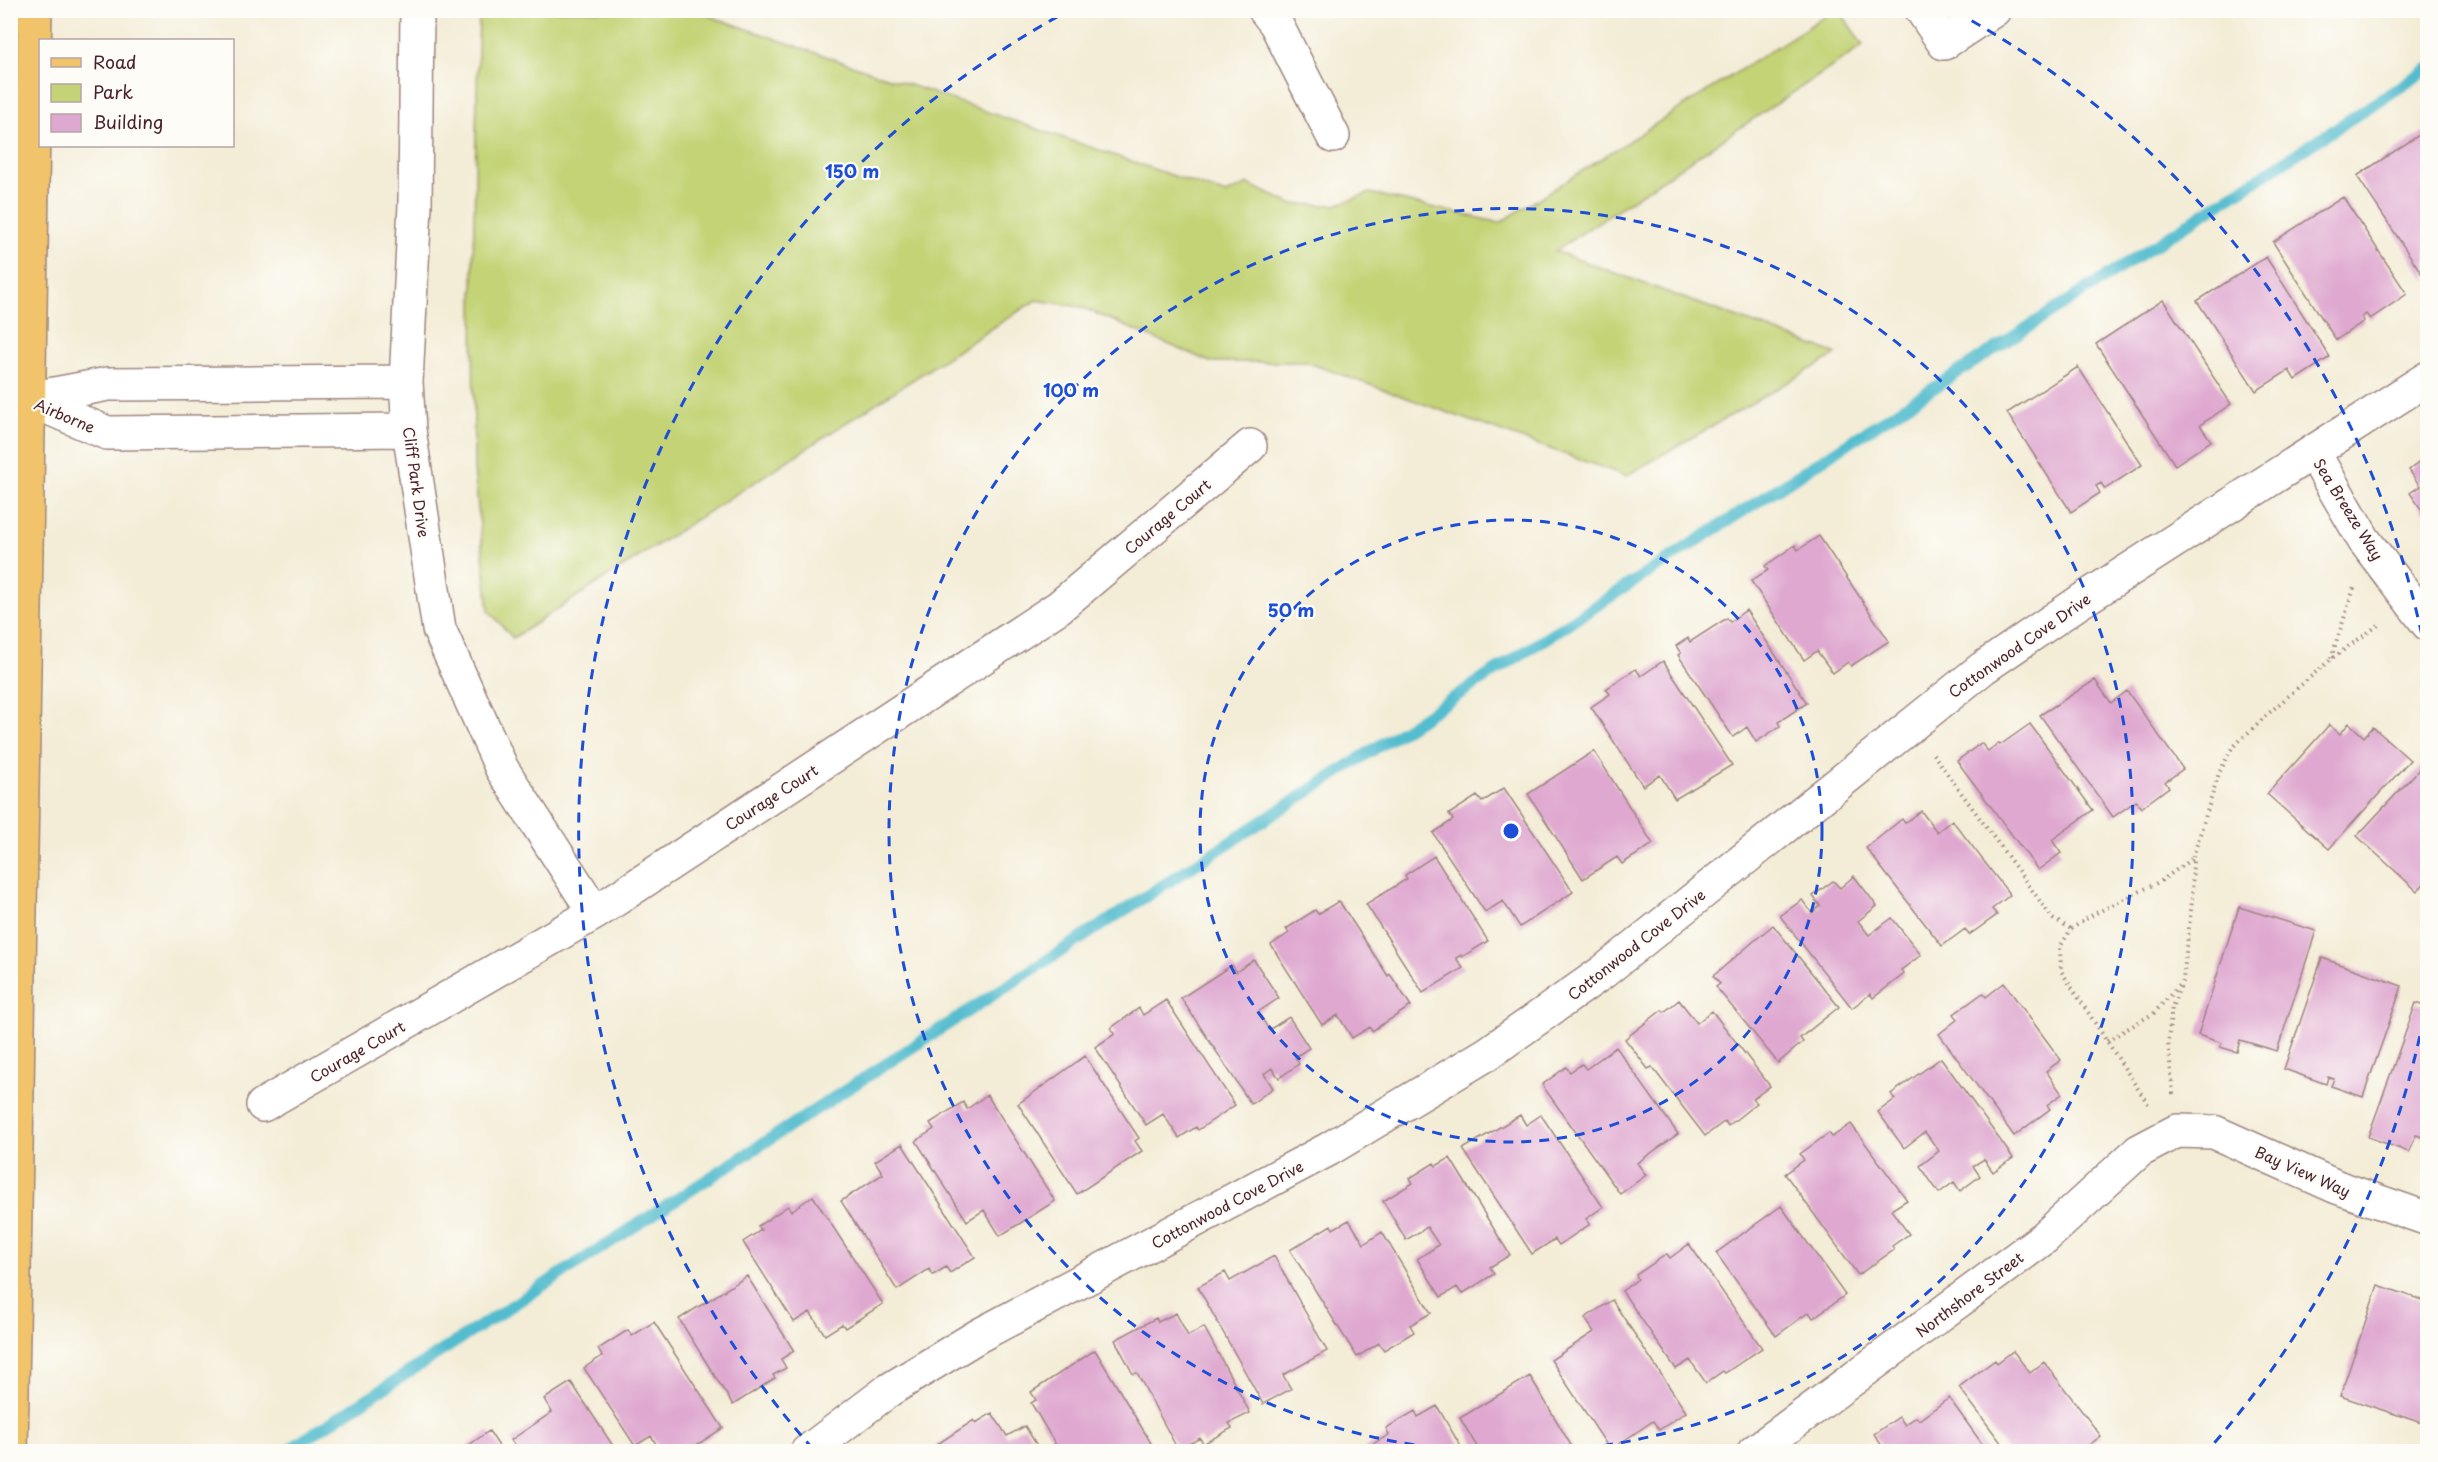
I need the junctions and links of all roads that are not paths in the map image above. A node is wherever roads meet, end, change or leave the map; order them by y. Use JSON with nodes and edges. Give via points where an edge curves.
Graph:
{"nodes":[{"id":1,"x":35,"y":10,"type":"edge"},
{"id":2,"x":417,"y":10,"type":"edge"},
{"id":3,"x":1265,"y":10,"type":"edge"},
{"id":4,"x":1922,"y":10,"type":"edge"},
{"id":5,"x":1994,"y":10,"type":"edge"},
{"id":6,"x":1333,"y":136,"type":"dead end"},
{"id":7,"x":2427,"y":378,"type":"edge"},
{"id":8,"x":406,"y":382,"type":"junction"},
{"id":9,"x":28,"y":399,"type":"junction"},
{"id":10,"x":409,"y":430,"type":"junction"},
{"id":11,"x":1250,"y":446,"type":"dead end"},
{"id":12,"x":2313,"y":452,"type":"junction"},
{"id":13,"x":2420,"y":614,"type":"edge"},
{"id":14,"x":595,"y":913,"type":"junction"},
{"id":15,"x":263,"y":1105,"type":"dead end"},
{"id":16,"x":2172,"y":1134,"type":"joint"},
{"id":17,"x":2427,"y":1219,"type":"edge"},
{"id":18,"x":11,"y":1452,"type":"edge"},
{"id":19,"x":807,"y":1452,"type":"edge"},
{"id":20,"x":1754,"y":1452,"type":"edge"}],
"edges":[{"from":1,"to":9,"type":"main road"},
{"from":2,"to":8,"type":"street","name":"Cliff Park Drive","via":[[415,205]]},
{"from":3,"to":6,"type":"street","via":[[1276,24]]},
{"from":4,"to":5,"type":"street","via":[[1944,43]]},
{"from":7,"to":12,"type":"street","name":"Cottonwood Cove Drive"},
{"from":8,"to":9,"type":"street","name":"Airborne","via":[[108,384]]},
{"from":8,"to":10,"type":"street","name":"Cliff Park Drive"},
{"from":9,"to":10,"type":"street","name":"Airborne","via":[[107,433]]},
{"from":9,"to":18,"type":"main road"},
{"from":10,"to":14,"type":"street","name":"Cliff Park Drive","via":[[439,629],[502,769]]},
{"from":11,"to":14,"type":"street","name":"Courage Court","via":[[1059,607]]},
{"from":12,"to":13,"type":"street","name":"Sea Breeze Way","via":[[2364,540]]},
{"from":12,"to":19,"type":"street","name":"Cottonwood Cove Drive","via":[[1983,668],[1603,972],[1487,1054],[1329,1149],[978,1336],[889,1390]]},
{"from":14,"to":15,"type":"street","name":"Courage Court"},
{"from":16,"to":17,"type":"street","name":"Bay View Way","via":[[2214,1132],[2337,1187]]},
{"from":16,"to":20,"type":"street","name":"Northshore Street","via":[[2139,1150],[2044,1238]]}]}
